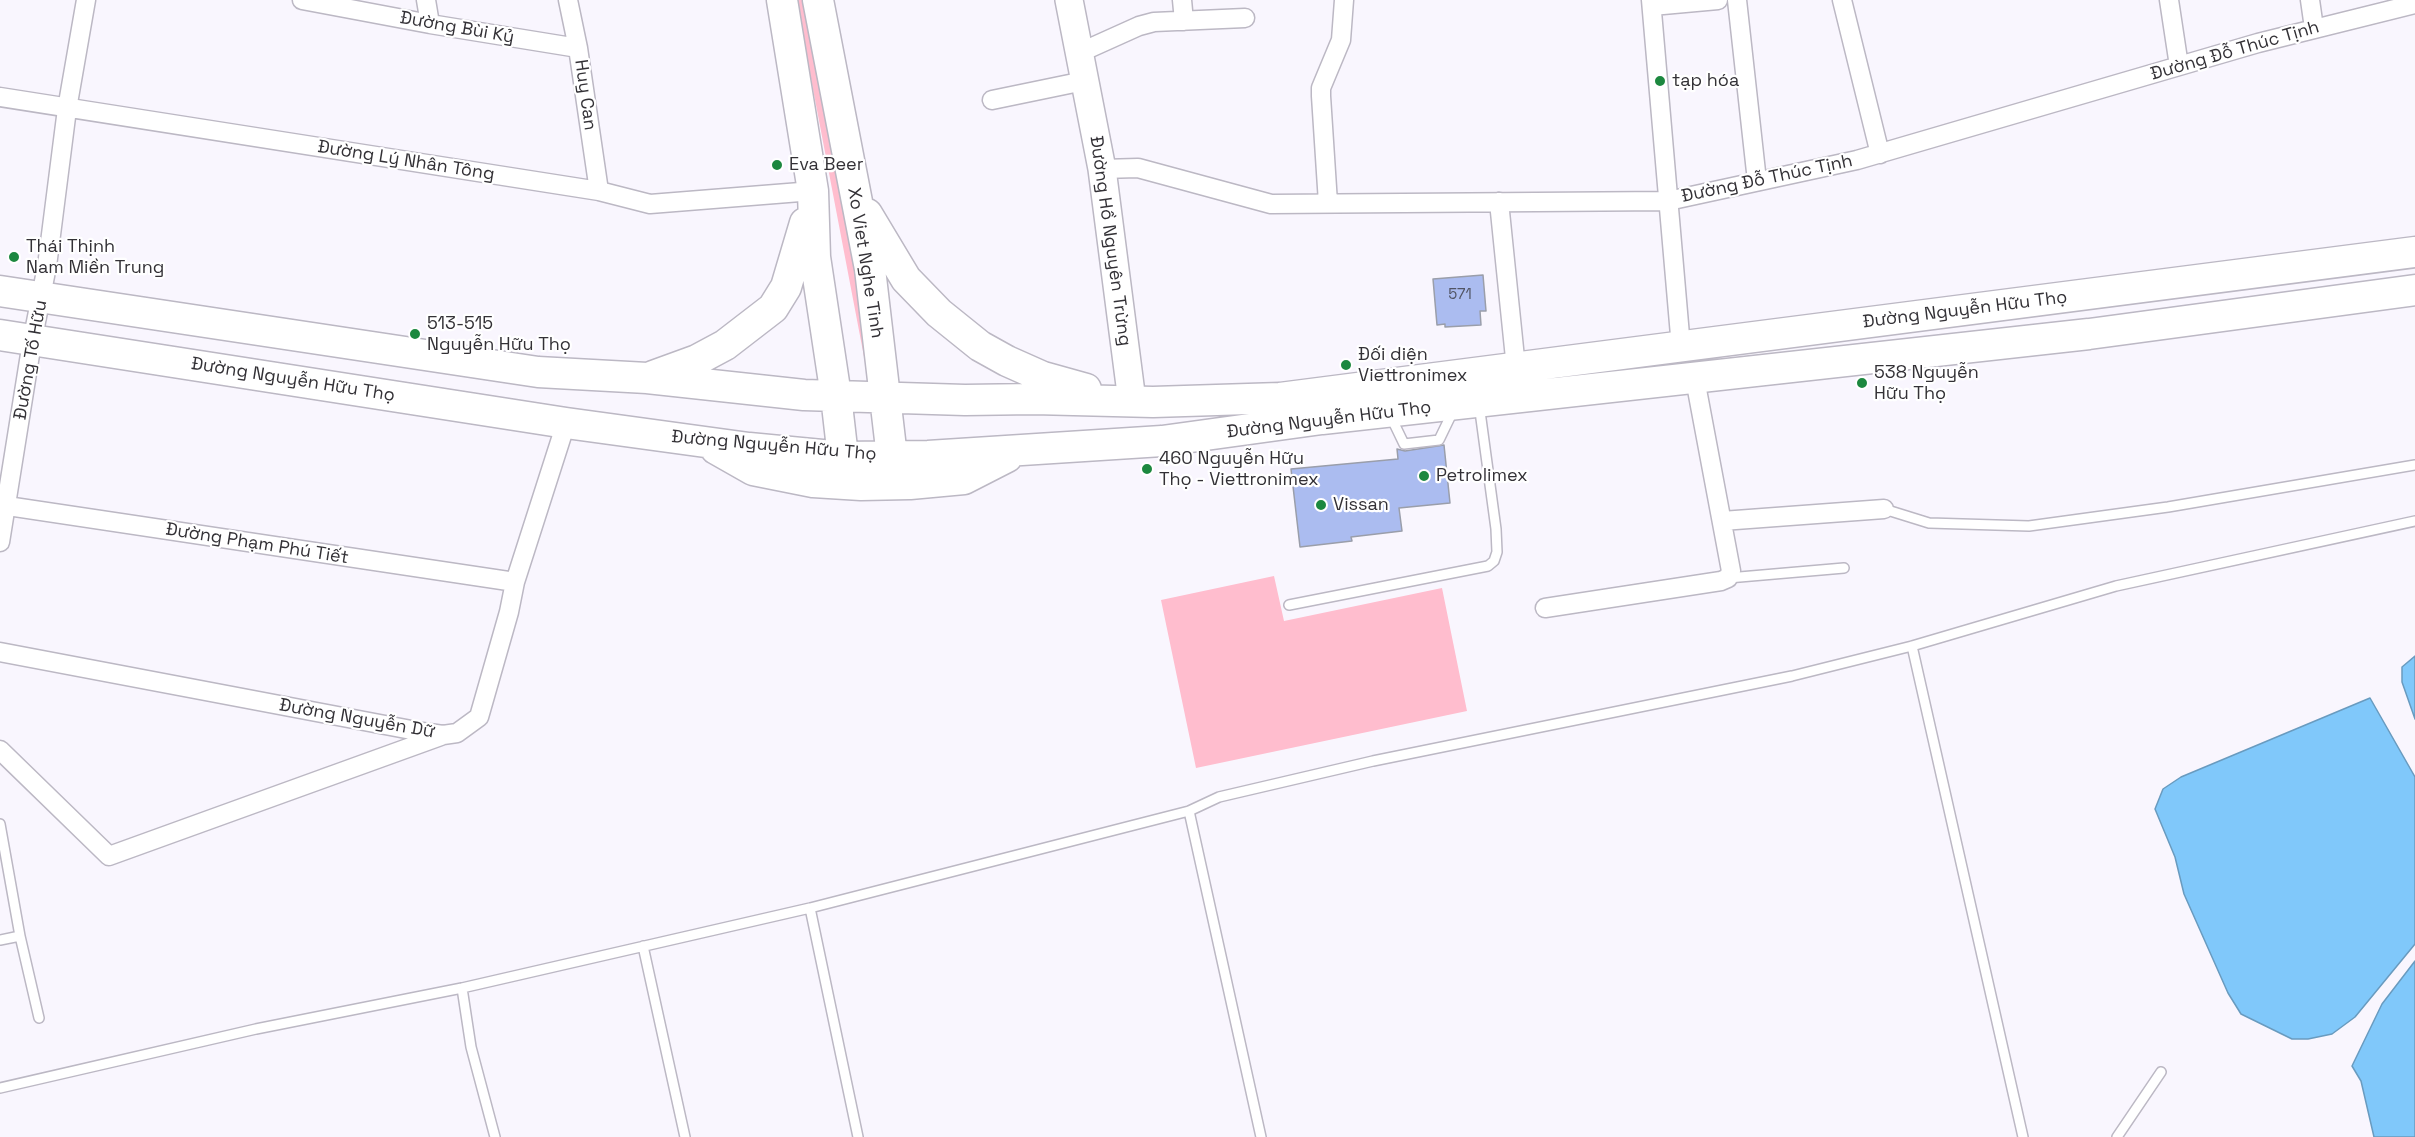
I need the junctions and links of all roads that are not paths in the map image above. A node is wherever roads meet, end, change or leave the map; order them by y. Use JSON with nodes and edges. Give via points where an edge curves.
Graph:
{"nodes":[{"id":1,"x":86,"y":0,"type":"edge"},
{"id":2,"x":302,"y":0,"type":"edge"},
{"id":3,"x":426,"y":0,"type":"edge"},
{"id":4,"x":568,"y":0,"type":"edge"},
{"id":5,"x":782,"y":0,"type":"edge"},
{"id":6,"x":818,"y":0,"type":"edge"},
{"id":7,"x":1068,"y":0,"type":"edge"},
{"id":8,"x":1182,"y":0,"type":"edge"},
{"id":9,"x":1344,"y":0,"type":"edge"},
{"id":10,"x":1718,"y":0,"type":"edge"},
{"id":11,"x":1737,"y":0,"type":"edge"},
{"id":12,"x":1842,"y":0,"type":"edge"},
{"id":13,"x":2169,"y":0,"type":"edge"},
{"id":14,"x":2310,"y":0,"type":"edge"},
{"id":15,"x":1651,"y":3,"type":"edge"},
{"id":16,"x":2415,"y":4,"type":"edge"},
{"id":17,"x":1245,"y":18,"type":"dead end"},
{"id":18,"x":1184,"y":21,"type":"junction"},
{"id":19,"x":430,"y":24,"type":"junction"},
{"id":20,"x":2314,"y":28,"type":"junction"},
{"id":21,"x":578,"y":48,"type":"junction"},
{"id":22,"x":1079,"y":53,"type":"junction"},
{"id":23,"x":2179,"y":66,"type":"junction"},
{"id":24,"x":1084,"y":81,"type":"junction"},
{"id":25,"x":0,"y":97,"type":"edge"},
{"id":26,"x":992,"y":100,"type":"dead end"},
{"id":27,"x":67,"y":109,"type":"junction"},
{"id":28,"x":1880,"y":154,"type":"junction"},
{"id":29,"x":1102,"y":170,"type":"junction"},
{"id":30,"x":1757,"y":181,"type":"junction"},
{"id":31,"x":854,"y":189,"type":"junction"},
{"id":32,"x":598,"y":191,"type":"junction"},
{"id":33,"x":813,"y":191,"type":"junction"},
{"id":34,"x":1668,"y":201,"type":"junction"},
{"id":35,"x":1499,"y":202,"type":"junction"},
{"id":36,"x":1328,"y":203,"type":"junction"},
{"id":37,"x":2415,"y":252,"type":"edge"},
{"id":38,"x":2415,"y":290,"type":"edge"},
{"id":39,"x":0,"y":291,"type":"edge"},
{"id":40,"x":42,"y":297,"type":"junction"},
{"id":41,"x":0,"y":335,"type":"edge"},
{"id":42,"x":32,"y":342,"type":"junction"},
{"id":43,"x":1681,"y":347,"type":"junction"},
{"id":44,"x":1516,"y":368,"type":"junction"},
{"id":45,"x":646,"y":378,"type":"junction"},
{"id":46,"x":1695,"y":379,"type":"junction"},
{"id":47,"x":837,"y":396,"type":"junction"},
{"id":48,"x":885,"y":398,"type":"junction"},
{"id":49,"x":1132,"y":401,"type":"junction"},
{"id":50,"x":1467,"y":404,"type":"junction"},
{"id":51,"x":566,"y":423,"type":"junction"},
{"id":52,"x":703,"y":442,"type":"junction"},
{"id":53,"x":1016,"y":452,"type":"junction"},
{"id":54,"x":843,"y":457,"type":"junction"},
{"id":55,"x":892,"y":457,"type":"junction"},
{"id":56,"x":2415,"y":465,"type":"edge"},
{"id":57,"x":4,"y":505,"type":"edge"},
{"id":58,"x":1884,"y":509,"type":"joint"},
{"id":59,"x":1722,"y":521,"type":"junction"},
{"id":60,"x":2415,"y":521,"type":"edge"},
{"id":61,"x":0,"y":542,"type":"edge"},
{"id":62,"x":1844,"y":568,"type":"dead end"},
{"id":63,"x":1728,"y":578,"type":"junction"},
{"id":64,"x":515,"y":582,"type":"junction"},
{"id":65,"x":1288,"y":605,"type":"dead end"},
{"id":66,"x":1545,"y":608,"type":"dead end"},
{"id":67,"x":1912,"y":646,"type":"junction"},
{"id":68,"x":0,"y":652,"type":"edge"},
{"id":69,"x":443,"y":735,"type":"junction"},
{"id":70,"x":0,"y":750,"type":"edge"},
{"id":71,"x":1189,"y":811,"type":"junction"},
{"id":72,"x":0,"y":824,"type":"edge"},
{"id":73,"x":810,"y":908,"type":"junction"},
{"id":74,"x":20,"y":936,"type":"junction"},
{"id":75,"x":0,"y":940,"type":"edge"},
{"id":76,"x":643,"y":946,"type":"junction"},
{"id":77,"x":462,"y":988,"type":"junction"},
{"id":78,"x":39,"y":1018,"type":"dead end"},
{"id":79,"x":2161,"y":1072,"type":"dead end"},
{"id":80,"x":0,"y":1088,"type":"edge"},
{"id":81,"x":495,"y":1137,"type":"edge"},
{"id":82,"x":685,"y":1137,"type":"edge"},
{"id":83,"x":858,"y":1137,"type":"edge"},
{"id":84,"x":1261,"y":1137,"type":"edge"},
{"id":85,"x":2023,"y":1137,"type":"edge"},
{"id":86,"x":2117,"y":1137,"type":"edge"}],
"edges":[{"from":1,"to":27,"type":"street","name":"Đường Tố Hữu"},
{"from":2,"to":19,"type":"street","name":"Đường Bùi Kỷ"},
{"from":3,"to":19,"type":"street"},
{"from":4,"to":21,"type":"street","name":"Huy Can"},
{"from":5,"to":33,"type":"main road"},
{"from":6,"to":31,"type":"main road","name":"Xo Viet Nghe Tinh"},
{"from":7,"to":22,"type":"street","name":"Đường Hồ Nguyên Trừng"},
{"from":8,"to":18,"type":"street"},
{"from":9,"to":36,"type":"street","via":[[1341,40],[1320,96]]},
{"from":10,"to":15,"type":"street"},
{"from":11,"to":30,"type":"street"},
{"from":12,"to":28,"type":"street"},
{"from":13,"to":23,"type":"street"},
{"from":14,"to":20,"type":"street"},
{"from":15,"to":34,"type":"street"},
{"from":16,"to":20,"type":"street","name":"Đường Đỗ Thúc Tịnh"},
{"from":17,"to":18,"type":"street"},
{"from":18,"to":22,"type":"street","via":[[1139,26]]},
{"from":19,"to":21,"type":"street","name":"Đường Bùi Kỷ"},
{"from":20,"to":23,"type":"street","name":"Đường Đỗ Thúc Tịnh"},
{"from":21,"to":32,"type":"street","name":"Huy Can"},
{"from":22,"to":24,"type":"street","name":"Đường Hồ Nguyên Trừng"},
{"from":23,"to":28,"type":"street","name":"Đường Đỗ Thúc Tịnh"},
{"from":24,"to":26,"type":"street"},
{"from":24,"to":29,"type":"street","name":"Đường Hồ Nguyên Trừng"},
{"from":25,"to":27,"type":"street","name":"Đường Lý Nhân Tông"},
{"from":27,"to":32,"type":"street","name":"Đường Lý Nhân Tông"},
{"from":27,"to":40,"type":"street","name":"Đường Tố Hữu"},
{"from":28,"to":30,"type":"street","name":"Đường Đỗ Thúc Tịnh"},
{"from":29,"to":36,"type":"street","name":"Đường Đỗ Thúc Tịnh","via":[[1138,168],[1271,204]]},
{"from":29,"to":49,"type":"street","name":"Đường Hồ Nguyên Trừng"},
{"from":30,"to":34,"type":"street","name":"Đường Đỗ Thúc Tịnh"},
{"from":31,"to":48,"type":"main road","name":"Xo Viet Nghe Tinh","via":[[870,269]]},
{"from":31,"to":49,"type":"main road","via":[[906,279],[939,313],[980,346],[1043,377]]},
{"from":32,"to":33,"type":"street","name":"Đường Lý Nhân Tông","via":[[650,204]]},
{"from":33,"to":45,"type":"main road","via":[[786,287],[773,308],[725,345],[697,360]]},
{"from":33,"to":47,"type":"main road","via":[[815,257]]},
{"from":34,"to":35,"type":"street","name":"Đường Đỗ Thúc Tịnh"},
{"from":34,"to":43,"type":"street"},
{"from":35,"to":36,"type":"street","name":"Đường Đỗ Thúc Tịnh"},
{"from":35,"to":44,"type":"street"},
{"from":37,"to":43,"type":"main road","name":"Đường Nguyễn Hữu Thọ"},
{"from":38,"to":46,"type":"main road","name":"Đường Nguyễn Hữu Thọ","via":[[2089,334]]},
{"from":39,"to":40,"type":"main road","name":"Đường Nguyễn Hữu Thọ"},
{"from":40,"to":42,"type":"street","name":"Đường Tố Hữu"},
{"from":40,"to":45,"type":"main road","name":"Đường Nguyễn Hữu Thọ","via":[[538,372]]},
{"from":41,"to":42,"type":"main road","name":"Đường Nguyễn Hữu Thọ"},
{"from":42,"to":51,"type":"main road","name":"Đường Nguyễn Hữu Thọ"},
{"from":42,"to":57,"type":"street","name":"Đường Tố Hữu"},
{"from":43,"to":44,"type":"main road","name":"Đường Nguyễn Hữu Thọ"},
{"from":44,"to":49,"type":"main road","name":"Đường Nguyễn Hữu Thọ","via":[[1280,398]]},
{"from":45,"to":47,"type":"main road","name":"Đường Nguyễn Hữu Thọ"},
{"from":46,"to":50,"type":"main road","name":"Đường Nguyễn Hữu Thọ"},
{"from":46,"to":59,"type":"street"},
{"from":47,"to":48,"type":"main road","name":"Đường Nguyễn Hữu Thọ"},
{"from":47,"to":54,"type":"main road"},
{"from":48,"to":49,"type":"main road","name":"Đường Nguyễn Hữu Thọ"},
{"from":48,"to":55,"type":"main road","name":"Xo Viet Nghe Tinh"},
{"from":50,"to":53,"type":"main road","name":"Đường Nguyễn Hữu Thọ","via":[[1162,441]]},
{"from":50,"to":65,"type":"lane","via":[[1496,529],[1494,561],[1488,566]]},
{"from":51,"to":52,"type":"main road","name":"Đường Nguyễn Hữu Thọ"},
{"from":51,"to":64,"type":"street","name":"Đường Nguyễn Dữ"},
{"from":52,"to":53,"type":"main road","via":[[753,470],[813,482],[861,484],[964,478]]},
{"from":52,"to":54,"type":"main road","name":"Đường Nguyễn Hữu Thọ"},
{"from":53,"to":55,"type":"main road","name":"Đường Nguyễn Hữu Thọ"},
{"from":54,"to":55,"type":"main road","name":"Đường Nguyễn Hữu Thọ"},
{"from":56,"to":58,"type":"lane","via":[[2029,526],[1929,523]]},
{"from":57,"to":61,"type":"street","name":"Đường Tố Hữu"},
{"from":57,"to":64,"type":"street","name":"Đường Phạm Phú Tiết"},
{"from":58,"to":59,"type":"street"},
{"from":59,"to":63,"type":"street","via":[[1731,571]]},
{"from":60,"to":67,"type":"lane","via":[[2116,586]]},
{"from":62,"to":63,"type":"lane"},
{"from":63,"to":66,"type":"street"},
{"from":64,"to":69,"type":"street","name":"Đường Nguyễn Dữ","via":[[479,717],[457,733]]},
{"from":67,"to":71,"type":"lane","via":[[1792,676],[1373,761],[1218,797]]},
{"from":67,"to":85,"type":"lane"},
{"from":68,"to":69,"type":"street","name":"Đường Nguyễn Dữ"},
{"from":69,"to":70,"type":"street","via":[[109,856]]},
{"from":71,"to":73,"type":"lane"},
{"from":71,"to":84,"type":"lane"},
{"from":72,"to":74,"type":"lane"},
{"from":73,"to":76,"type":"lane"},
{"from":73,"to":83,"type":"lane"},
{"from":74,"to":75,"type":"lane"},
{"from":74,"to":78,"type":"lane"},
{"from":76,"to":77,"type":"lane"},
{"from":76,"to":82,"type":"lane"},
{"from":77,"to":80,"type":"lane","via":[[256,1029]]},
{"from":77,"to":81,"type":"lane","via":[[471,1047]]},
{"from":79,"to":86,"type":"lane"}]}
